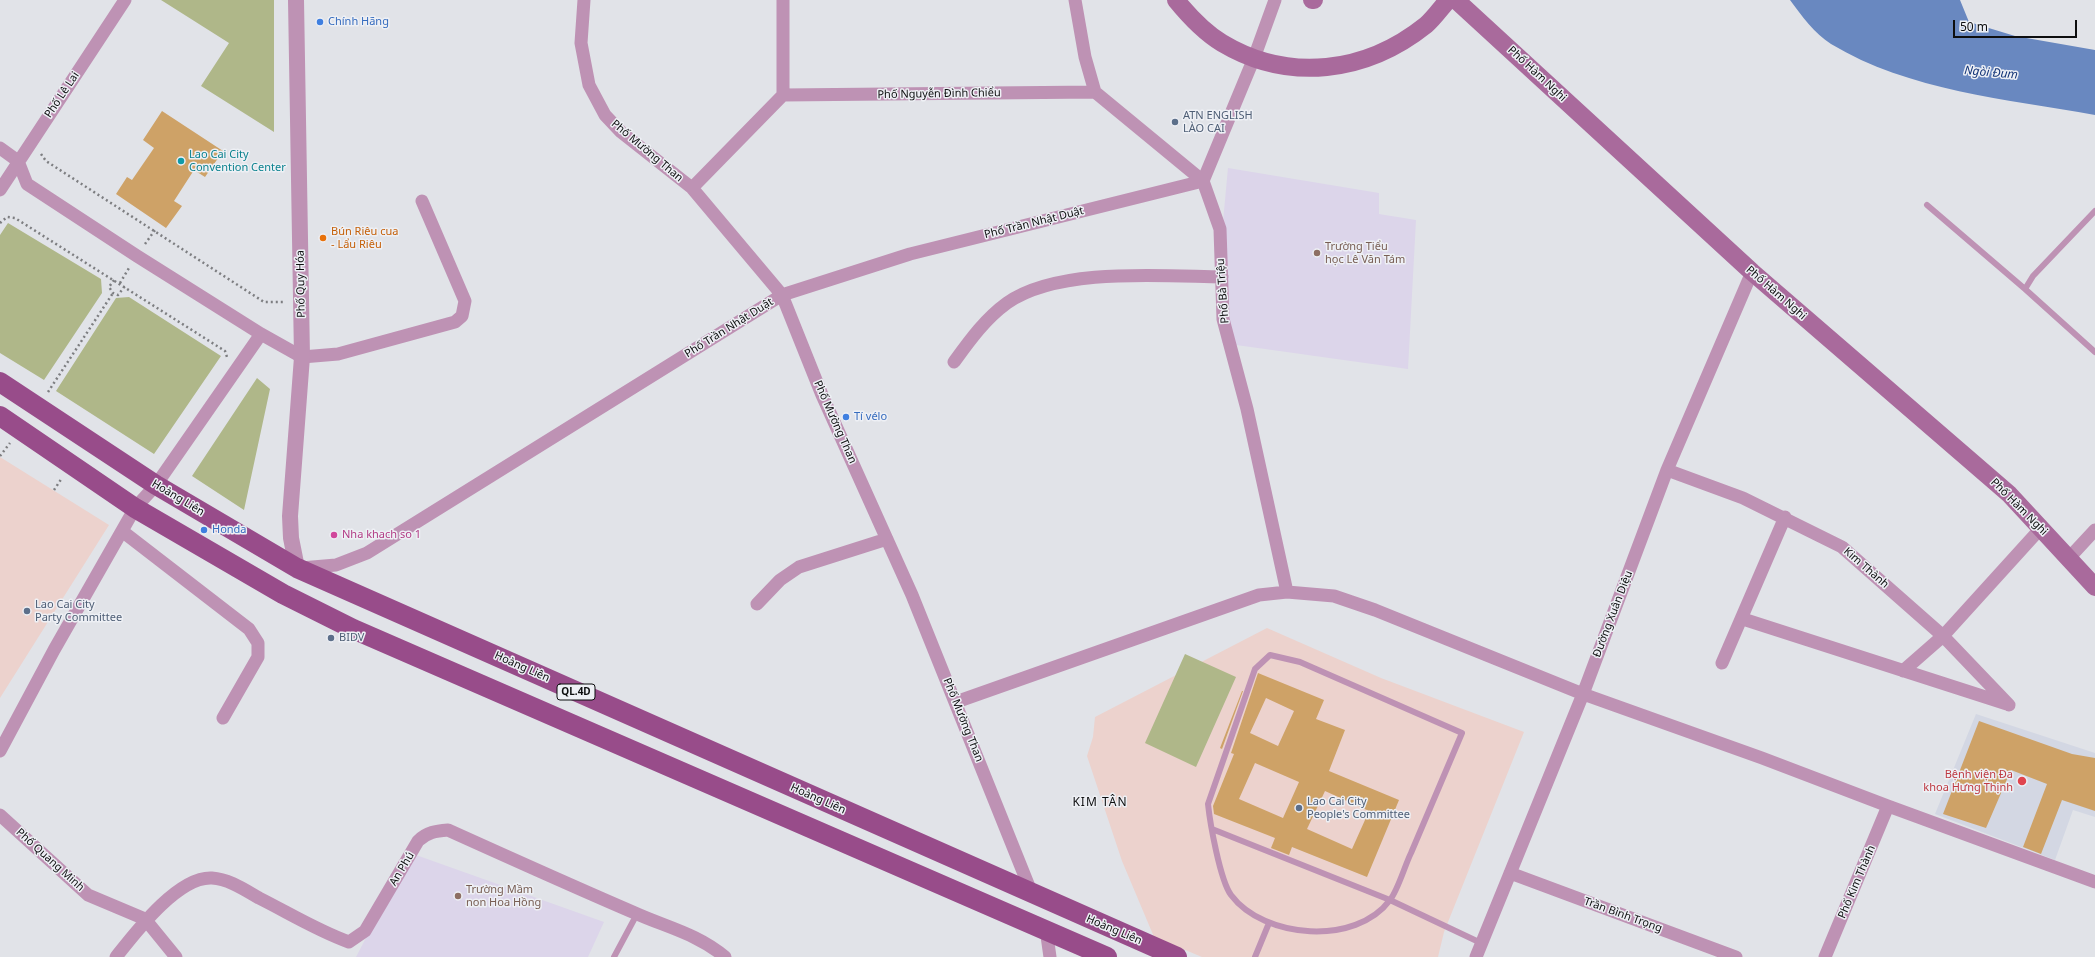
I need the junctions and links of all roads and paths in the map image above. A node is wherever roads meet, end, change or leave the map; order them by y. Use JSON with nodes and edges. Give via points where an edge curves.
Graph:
{"nodes":[{"id":1,"x":125,"y":0,"type":"edge"},
{"id":2,"x":296,"y":0,"type":"edge"},
{"id":3,"x":584,"y":0,"type":"edge"},
{"id":4,"x":784,"y":0,"type":"edge"},
{"id":5,"x":1075,"y":0,"type":"edge"},
{"id":6,"x":1176,"y":0,"type":"edge"},
{"id":7,"x":1275,"y":0,"type":"edge"},
{"id":8,"x":1448,"y":0,"type":"edge"},
{"id":9,"x":1456,"y":0,"type":"edge"},
{"id":10,"x":1254,"y":58,"type":"junction"},
{"id":11,"x":1095,"y":92,"type":"junction"},
{"id":12,"x":783,"y":95,"type":"junction"},
{"id":13,"x":31,"y":141,"type":"junction"},
{"id":14,"x":0,"y":148,"type":"edge"},
{"id":15,"x":18,"y":161,"type":"junction"},
{"id":16,"x":1203,"y":181,"type":"junction"},
{"id":17,"x":692,"y":188,"type":"junction"},
{"id":18,"x":0,"y":190,"type":"edge"},
{"id":19,"x":422,"y":201,"type":"dead end"},
{"id":20,"x":1927,"y":205,"type":"dead end"},
{"id":21,"x":2095,"y":211,"type":"edge"},
{"id":22,"x":0,"y":223,"type":"edge"},
{"id":23,"x":1752,"y":272,"type":"junction"},
{"id":24,"x":1222,"y":277,"type":"junction"},
{"id":25,"x":114,"y":280,"type":"junction"},
{"id":26,"x":125,"y":286,"type":"junction"},
{"id":27,"x":2025,"y":289,"type":"junction"},
{"id":28,"x":113,"y":293,"type":"junction"},
{"id":29,"x":782,"y":295,"type":"junction"},
{"id":30,"x":301,"y":302,"type":"junction"},
{"id":31,"x":261,"y":334,"type":"junction"},
{"id":32,"x":2095,"y":352,"type":"edge"},
{"id":33,"x":302,"y":357,"type":"junction"},
{"id":34,"x":226,"y":362,"type":"dead end"},
{"id":35,"x":954,"y":362,"type":"dead end"},
{"id":36,"x":0,"y":382,"type":"edge"},
{"id":37,"x":46,"y":399,"type":"junction"},
{"id":38,"x":0,"y":416,"type":"edge"},
{"id":39,"x":1668,"y":470,"type":"junction"},
{"id":40,"x":156,"y":485,"type":"junction"},
{"id":41,"x":135,"y":508,"type":"junction"},
{"id":42,"x":1785,"y":517,"type":"junction"},
{"id":43,"x":2041,"y":528,"type":"junction"},
{"id":44,"x":2095,"y":530,"type":"edge"},
{"id":45,"x":122,"y":531,"type":"junction"},
{"id":46,"x":887,"y":539,"type":"junction"},
{"id":47,"x":2069,"y":558,"type":"junction"},
{"id":48,"x":297,"y":568,"type":"junction"},
{"id":49,"x":2095,"y":587,"type":"edge"},
{"id":50,"x":1287,"y":592,"type":"junction"},
{"id":51,"x":283,"y":594,"type":"junction"},
{"id":52,"x":757,"y":604,"type":"dead end"},
{"id":53,"x":1743,"y":619,"type":"junction"},
{"id":54,"x":1944,"y":636,"type":"junction"},
{"id":55,"x":1722,"y":663,"type":"dead end"},
{"id":56,"x":1903,"y":671,"type":"junction"},
{"id":57,"x":1583,"y":694,"type":"junction"},
{"id":58,"x":956,"y":702,"type":"junction"},
{"id":59,"x":223,"y":718,"type":"dead end"},
{"id":60,"x":0,"y":751,"type":"edge"},
{"id":61,"x":1888,"y":806,"type":"junction"},
{"id":62,"x":0,"y":814,"type":"edge"},
{"id":63,"x":1212,"y":829,"type":"junction"},
{"id":64,"x":1510,"y":873,"type":"junction"},
{"id":65,"x":2095,"y":882,"type":"edge"},
{"id":66,"x":1032,"y":894,"type":"junction"},
{"id":67,"x":1390,"y":900,"type":"junction"},
{"id":68,"x":637,"y":914,"type":"junction"},
{"id":69,"x":145,"y":919,"type":"junction"},
{"id":70,"x":1269,"y":923,"type":"junction"},
{"id":71,"x":1046,"y":929,"type":"junction"},
{"id":72,"x":1481,"y":944,"type":"junction"},
{"id":73,"x":116,"y":957,"type":"edge"},
{"id":74,"x":176,"y":957,"type":"edge"},
{"id":75,"x":614,"y":957,"type":"edge"},
{"id":76,"x":725,"y":957,"type":"edge"},
{"id":77,"x":1050,"y":957,"type":"edge"},
{"id":78,"x":1107,"y":957,"type":"edge"},
{"id":79,"x":1176,"y":957,"type":"edge"},
{"id":80,"x":1256,"y":957,"type":"edge"},
{"id":81,"x":1476,"y":957,"type":"edge"},
{"id":82,"x":1736,"y":957,"type":"edge"},
{"id":83,"x":1825,"y":957,"type":"edge"}],
"edges":[{"from":1,"to":13,"type":"street","name":"Phố Lê Lai"},
{"from":2,"to":30,"type":"street","name":"Phố Quy Hóa"},
{"from":3,"to":17,"type":"street","name":"Phố Mường Than","via":[[581,43],[588,85],[604,115],[621,132]]},
{"from":4,"to":12,"type":"street"},
{"from":5,"to":11,"type":"street","via":[[1085,57]]},
{"from":6,"to":10,"type":"main road","via":[[1195,22],[1222,43]]},
{"from":7,"to":10,"type":"street"},
{"from":8,"to":10,"type":"main road","via":[[1427,24],[1397,46],[1362,61],[1326,68],[1288,68]]},
{"from":9,"to":23,"type":"main road","name":"Phố Hàm Nghi"},
{"from":10,"to":16,"type":"street"},
{"from":11,"to":12,"type":"street","name":"Phố Nguyễn Đình Chiểu"},
{"from":11,"to":16,"type":"street"},
{"from":12,"to":17,"type":"street"},
{"from":13,"to":15,"type":"street","name":"Phố Lê Lai"},
{"from":13,"to":30,"type":"path","via":[[46,161],[264,302]]},
{"from":14,"to":15,"type":"street"},
{"from":15,"to":18,"type":"street","name":"Phố Lê Lai"},
{"from":15,"to":31,"type":"street","via":[[27,184]]},
{"from":16,"to":24,"type":"street","name":"Phố Bà Triệu","via":[[1220,229]]},
{"from":16,"to":29,"type":"street","name":"Phố Trần Nhật Duật","via":[[910,254]]},
{"from":17,"to":29,"type":"street","name":"Phố Mường Than"},
{"from":19,"to":33,"type":"street","via":[[465,301],[462,316],[455,322],[338,354]]},
{"from":20,"to":27,"type":"lane"},
{"from":21,"to":27,"type":"lane","via":[[2033,276]]},
{"from":22,"to":25,"type":"path","via":[[7,217],[15,218]]},
{"from":23,"to":39,"type":"street","name":"Đường Xuân Diệu"},
{"from":23,"to":43,"type":"main road","name":"Phố Hàm Nghi","via":[[2008,494]]},
{"from":24,"to":35,"type":"street","via":[[1137,275],[1044,286],[1008,303],[983,323]]},
{"from":24,"to":50,"type":"street","name":"Phố Bà Triệu","via":[[1223,319],[1247,409]]},
{"from":25,"to":26,"type":"path"},
{"from":25,"to":28,"type":"path","via":[[109,286]]},
{"from":26,"to":28,"type":"path","via":[[118,294]]},
{"from":26,"to":34,"type":"path","via":[[225,351],[228,356]]},
{"from":27,"to":32,"type":"lane"},
{"from":28,"to":37,"type":"path"},
{"from":29,"to":46,"type":"street","name":"Phố Mường Than","via":[[822,395]]},
{"from":29,"to":48,"type":"street","name":"Phố Trần Nhật Duật","via":[[368,553],[336,565]]},
{"from":30,"to":33,"type":"street","name":"Phố Quy Hóa"},
{"from":31,"to":33,"type":"street"},
{"from":31,"to":40,"type":"street"},
{"from":33,"to":48,"type":"street","name":"Phố Quy Hóa","via":[[290,494],[291,538]]},
{"from":36,"to":37,"type":"main road","name":"Hoàng Liên","number":"QL.4D"},
{"from":37,"to":40,"type":"main road","name":"Hoàng Liên","number":"QL.4D"},
{"from":38,"to":41,"type":"main road","number":"QL.4D"},
{"from":39,"to":42,"type":"street","name":"Kim Thành"},
{"from":39,"to":57,"type":"street","name":"Đường Xuân Diệu"},
{"from":40,"to":41,"type":"street"},
{"from":40,"to":48,"type":"main road","name":"Hoàng Liên","number":"QL.4D"},
{"from":41,"to":45,"type":"street"},
{"from":41,"to":51,"type":"main road","number":"QL.4D"},
{"from":42,"to":53,"type":"street"},
{"from":42,"to":54,"type":"street","name":"Kim Thành","via":[[1842,547]]},
{"from":43,"to":47,"type":"main road","name":"Phố Hàm Nghi"},
{"from":43,"to":54,"type":"street"},
{"from":44,"to":47,"type":"street"},
{"from":45,"to":59,"type":"street","via":[[249,629],[258,643],[258,657]]},
{"from":45,"to":60,"type":"street"},
{"from":46,"to":52,"type":"street","via":[[799,567],[780,580]]},
{"from":46,"to":58,"type":"street","name":"Phố Mường Than"},
{"from":47,"to":49,"type":"main road","name":"Phố Hàm Nghi"},
{"from":48,"to":51,"type":"main road"},
{"from":48,"to":66,"type":"main road","name":"Hoàng Liên","number":"QL.4D"},
{"from":50,"to":57,"type":"street","via":[[1334,596],[1375,610]]},
{"from":50,"to":58,"type":"street","via":[[1259,595]]},
{"from":51,"to":71,"type":"main road","number":"QL.4D","via":[[353,628]]},
{"from":53,"to":55,"type":"street"},
{"from":53,"to":56,"type":"street"},
{"from":54,"to":56,"type":"street"},
{"from":54,"to":56,"type":"street","name":"Kim Thành","via":[[2009,705]]},
{"from":57,"to":61,"type":"street"},
{"from":57,"to":64,"type":"street","name":"Đường Xuân Diệu"},
{"from":58,"to":66,"type":"street","name":"Phố Mường Than"},
{"from":61,"to":65,"type":"street"},
{"from":61,"to":83,"type":"street","name":"Phố Kim Thành"},
{"from":62,"to":69,"type":"street","name":"Phố Quang Minh","via":[[88,895]]},
{"from":63,"to":67,"type":"lane"},
{"from":63,"to":67,"type":"lane","via":[[1208,804],[1255,669],[1270,655],[1300,662],[1462,733]]},
{"from":63,"to":70,"type":"lane","via":[[1225,882],[1231,894],[1248,911]]},
{"from":64,"to":72,"type":"street","name":"Đường Xuân Diệu"},
{"from":64,"to":82,"type":"street","name":"Trần Bình Trọng"},
{"from":66,"to":71,"type":"main road"},
{"from":66,"to":79,"type":"main road","name":"Hoàng Liên","number":"QL.4D"},
{"from":67,"to":70,"type":"lane","via":[[1365,922],[1325,932],[1283,928]]},
{"from":67,"to":72,"type":"lane"},
{"from":68,"to":69,"type":"street","name":"An Phú","via":[[448,830],[432,832],[418,841],[365,931],[349,942],[331,936],[233,884],[211,878],[192,883],[173,895]]},
{"from":68,"to":75,"type":"lane"},
{"from":68,"to":76,"type":"street","name":"An Phú","via":[[688,933]]},
{"from":69,"to":73,"type":"street","name":"An Phú"},
{"from":69,"to":74,"type":"street","name":"Phố Quang Minh"},
{"from":70,"to":80,"type":"lane"},
{"from":71,"to":77,"type":"street"},
{"from":71,"to":78,"type":"main road","number":"QL.4D"},
{"from":72,"to":81,"type":"street","name":"Đường Xuân Diệu"}]}
